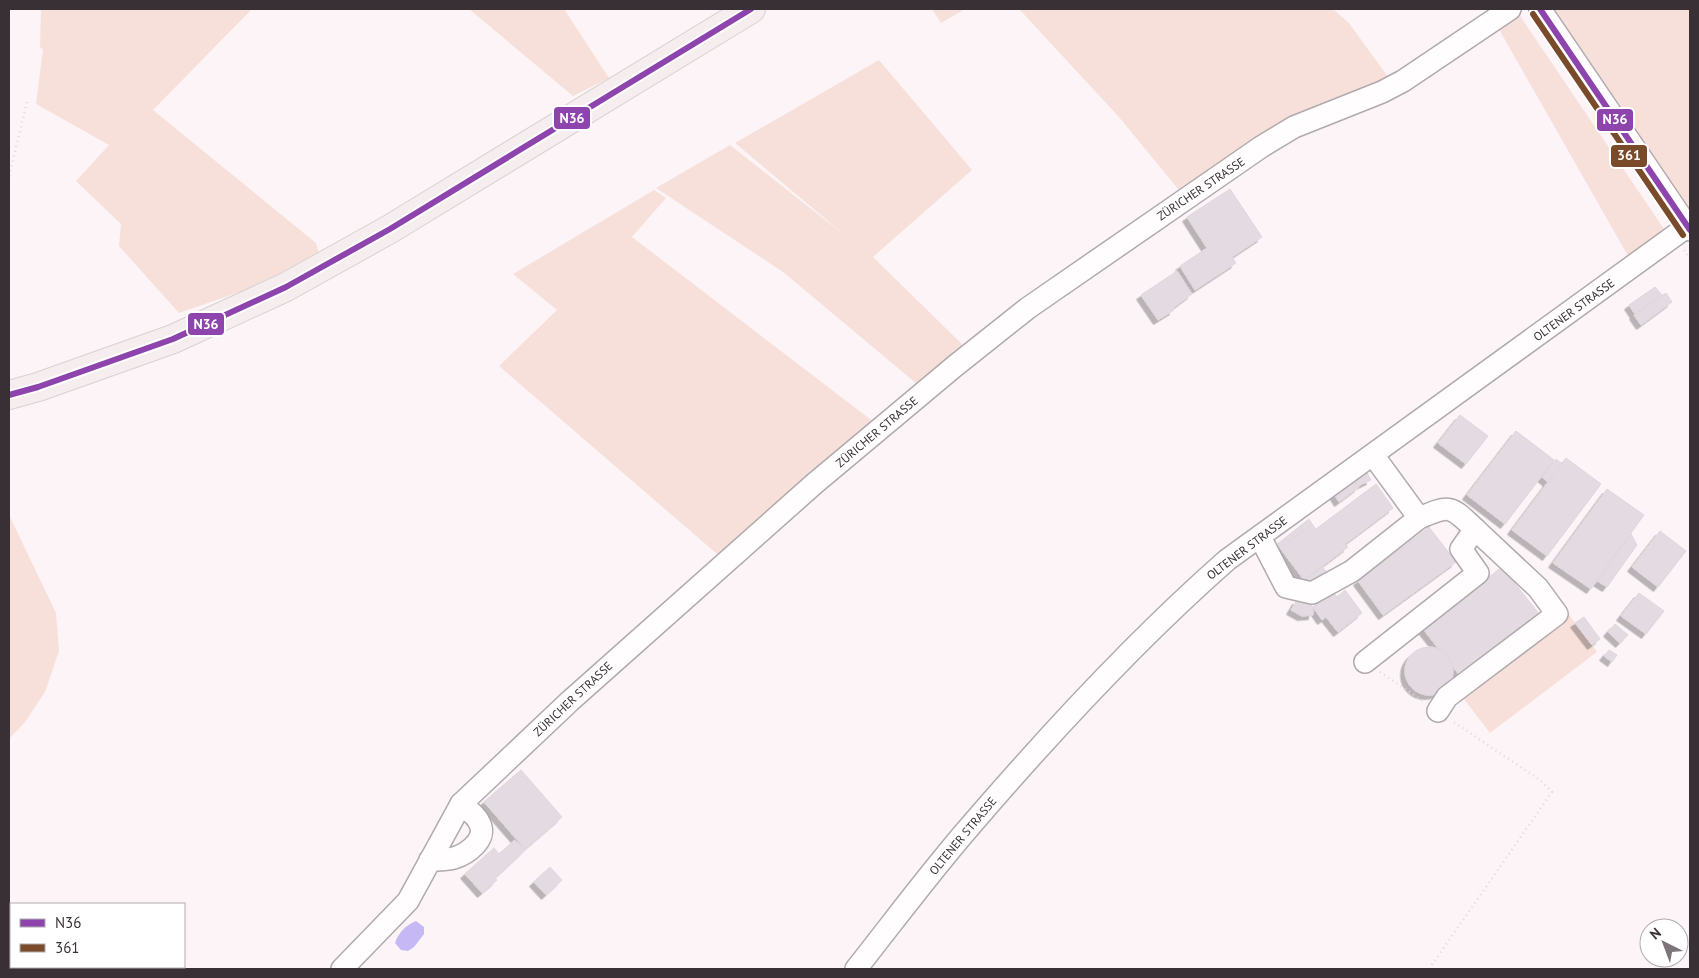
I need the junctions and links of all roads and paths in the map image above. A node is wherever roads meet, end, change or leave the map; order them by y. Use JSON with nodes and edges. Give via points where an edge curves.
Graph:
{"nodes":[{"id":1,"x":751,"y":9,"type":"edge"},
{"id":2,"x":1510,"y":9,"type":"edge"},
{"id":3,"x":1540,"y":9,"type":"edge"},
{"id":4,"x":27,"y":102,"type":"dead end"},
{"id":5,"x":9,"y":176,"type":"edge"},
{"id":6,"x":1689,"y":228,"type":"edge"},
{"id":7,"x":9,"y":395,"type":"edge"},
{"id":8,"x":1373,"y":455,"type":"junction"},
{"id":9,"x":1419,"y":518,"type":"junction"},
{"id":10,"x":1474,"y":529,"type":"junction"},
{"id":11,"x":1260,"y":537,"type":"junction"},
{"id":12,"x":1365,"y":662,"type":"joint"},
{"id":13,"x":1438,"y":711,"type":"junction"},
{"id":14,"x":461,"y":804,"type":"junction"},
{"id":15,"x":430,"y":860,"type":"junction"},
{"id":16,"x":342,"y":969,"type":"edge"},
{"id":17,"x":856,"y":969,"type":"edge"},
{"id":18,"x":1429,"y":969,"type":"edge"}],
"edges":[{"from":1,"to":7,"type":"main road","via":[[390,230],[286,288],[173,339]]},
{"from":2,"to":14,"type":"street","name":"ZÜRICHER STRASSE","via":[[1403,81],[1294,127],[1261,147],[1028,308],[814,484],[570,701]]},
{"from":3,"to":6,"type":"street"},
{"from":4,"to":5,"type":"path"},
{"from":6,"to":8,"type":"street","name":"OLTENER STRASSE"},
{"from":8,"to":9,"type":"street"},
{"from":8,"to":11,"type":"street","name":"OLTENER STRASSE"},
{"from":9,"to":10,"type":"street","via":[[1441,509],[1457,512]]},
{"from":9,"to":11,"type":"street","via":[[1352,571],[1312,593],[1286,587]]},
{"from":10,"to":12,"type":"street","via":[[1461,549],[1478,573]]},
{"from":10,"to":13,"type":"street","via":[[1538,588],[1557,614],[1447,697]]},
{"from":11,"to":17,"type":"street","name":"OLTENER STRASSE","via":[[1227,560],[1141,638],[1059,725],[970,825]]},
{"from":12,"to":13,"type":"path"},
{"from":13,"to":18,"type":"path","via":[[1540,780],[1552,792]]},
{"from":14,"to":15,"type":"street","name":"ZÜRICHER STRASSE"},
{"from":14,"to":15,"type":"street","via":[[480,824],[480,839],[460,855]]},
{"from":15,"to":16,"type":"street","name":"ZÜRICHER STRASSE","via":[[408,901]]}]}
